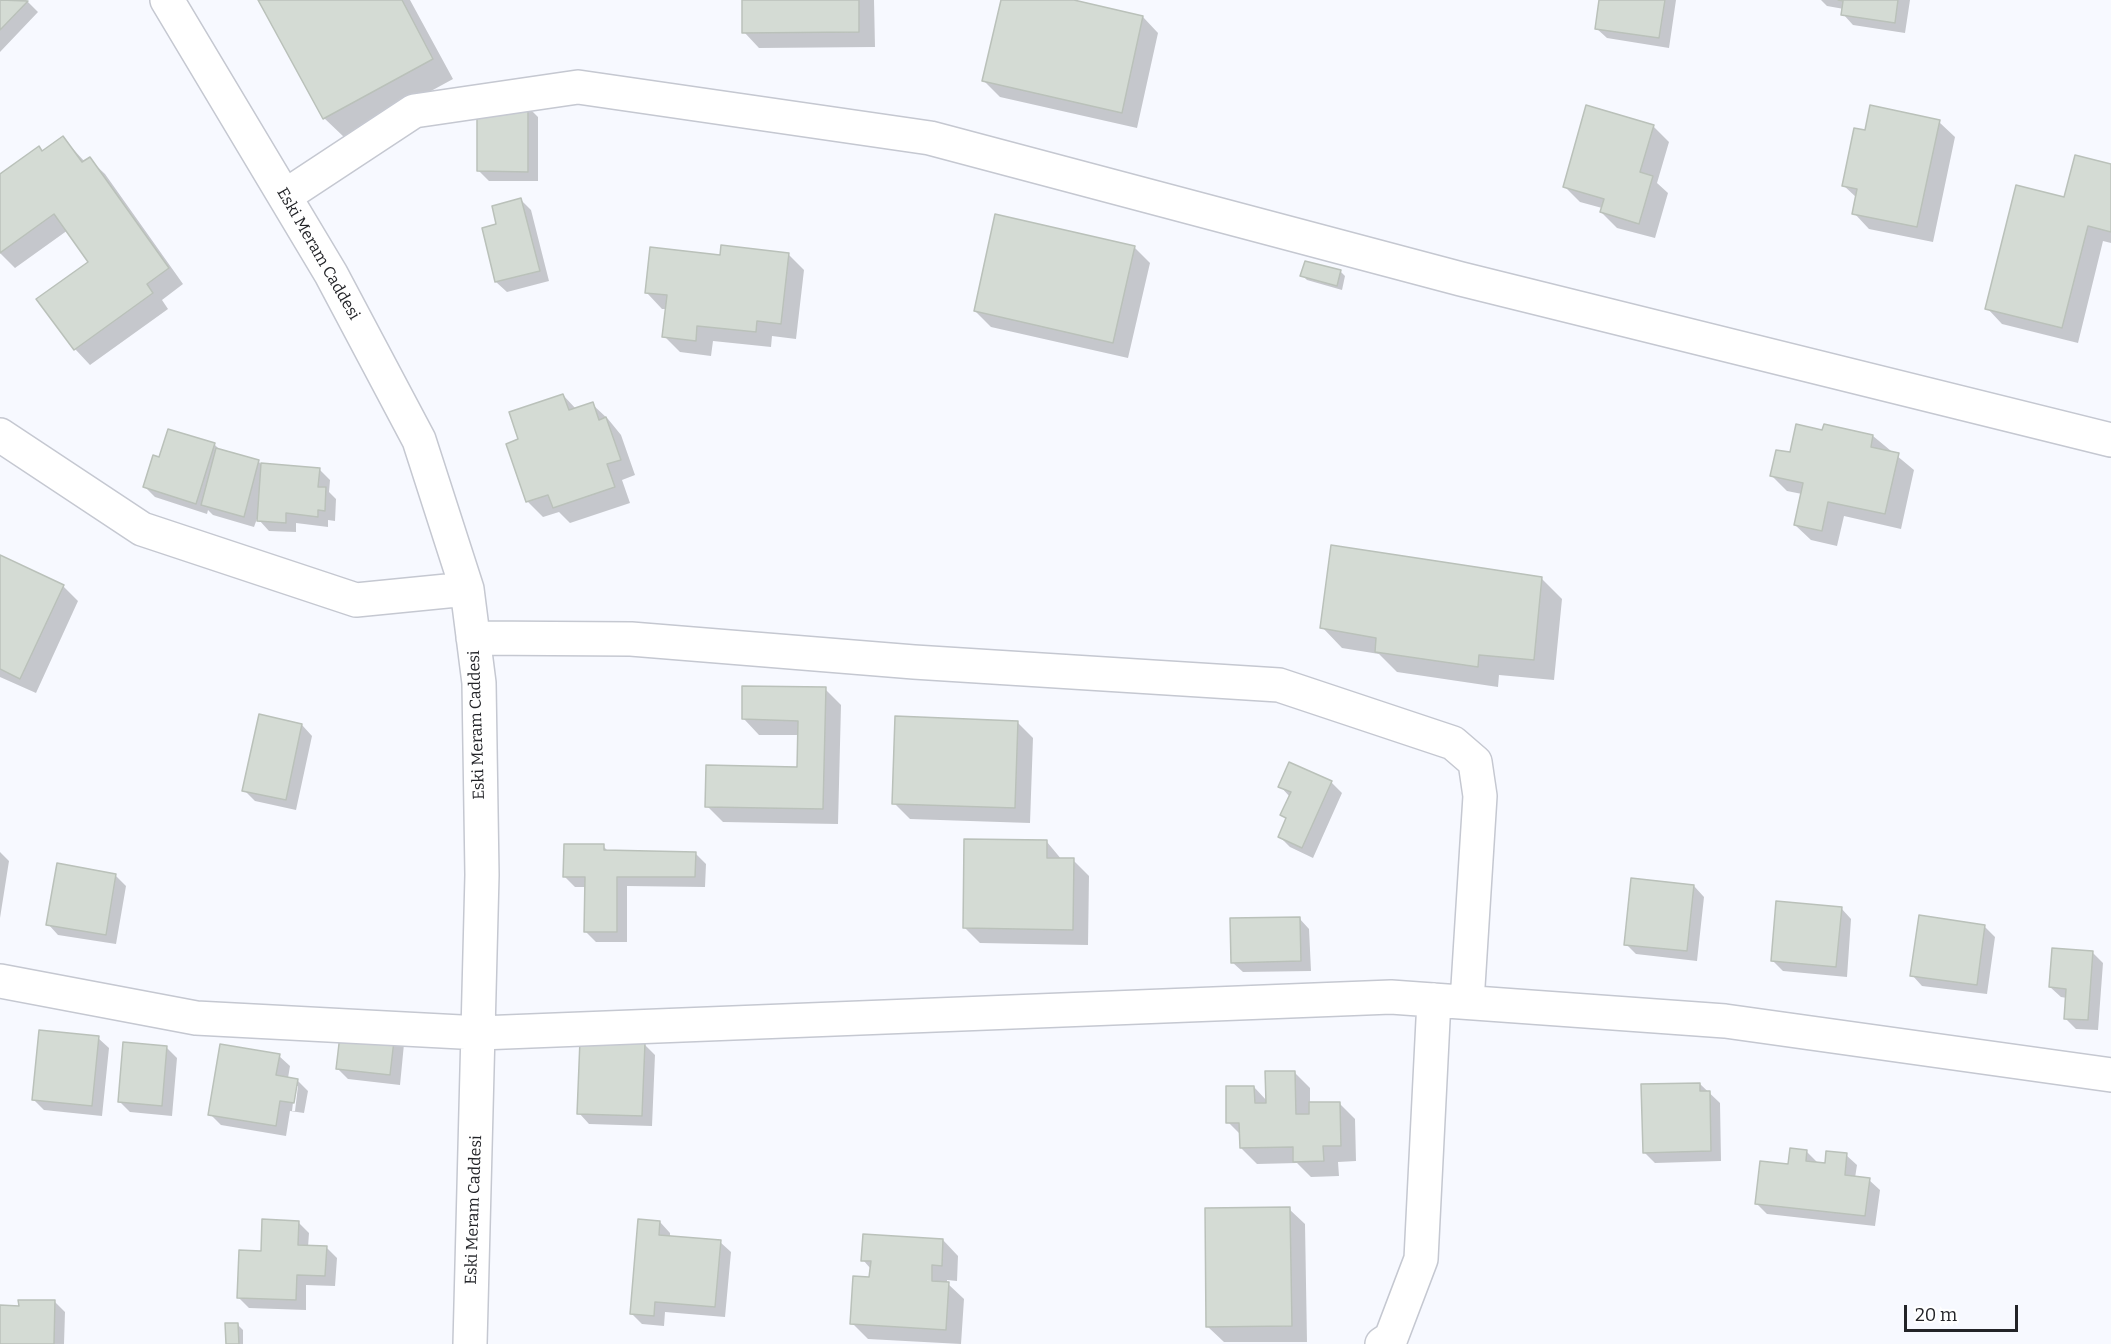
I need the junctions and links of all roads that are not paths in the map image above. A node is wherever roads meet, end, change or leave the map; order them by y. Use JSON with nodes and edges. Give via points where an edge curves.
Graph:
{"nodes":[{"id":1,"x":167,"y":0,"type":"edge"},
{"id":2,"x":285,"y":196,"type":"junction"},
{"id":3,"x":0,"y":435,"type":"edge"},
{"id":4,"x":2111,"y":440,"type":"edge"},
{"id":5,"x":467,"y":589,"type":"junction"},
{"id":6,"x":473,"y":638,"type":"junction"},
{"id":7,"x":0,"y":981,"type":"edge"},
{"id":8,"x":1434,"y":1000,"type":"junction"},
{"id":9,"x":1467,"y":1002,"type":"junction"},
{"id":10,"x":480,"y":1033,"type":"junction"},
{"id":11,"x":2111,"y":1075,"type":"edge"},
{"id":12,"x":470,"y":1344,"type":"edge"},
{"id":13,"x":1382,"y":1344,"type":"edge"}],
"edges":[{"from":1,"to":2,"type":"street","name":"Eski Meram Caddesi"},
{"from":2,"to":4,"type":"street","via":[[414,111],[578,87],[930,138],[1461,279]]},
{"from":2,"to":5,"type":"street","name":"Eski Meram Caddesi","via":[[419,440]]},
{"from":3,"to":5,"type":"street","via":[[142,529],[356,600]]},
{"from":5,"to":6,"type":"street","name":"Eski Meram Caddesi"},
{"from":6,"to":9,"type":"street","via":[[631,639],[1279,685],[1453,743],[1475,762],[1480,796]]},
{"from":6,"to":10,"type":"street","name":"Eski Meram Caddesi","via":[[479,683]]},
{"from":7,"to":10,"type":"street","via":[[196,1018]]},
{"from":8,"to":9,"type":"street"},
{"from":8,"to":10,"type":"street","via":[[1391,996]]},
{"from":8,"to":13,"type":"street","via":[[1421,1258],[1391,1338]]},
{"from":9,"to":11,"type":"street","via":[[1725,1021]]},
{"from":10,"to":12,"type":"street","name":"Eski Meram Caddesi"}]}
